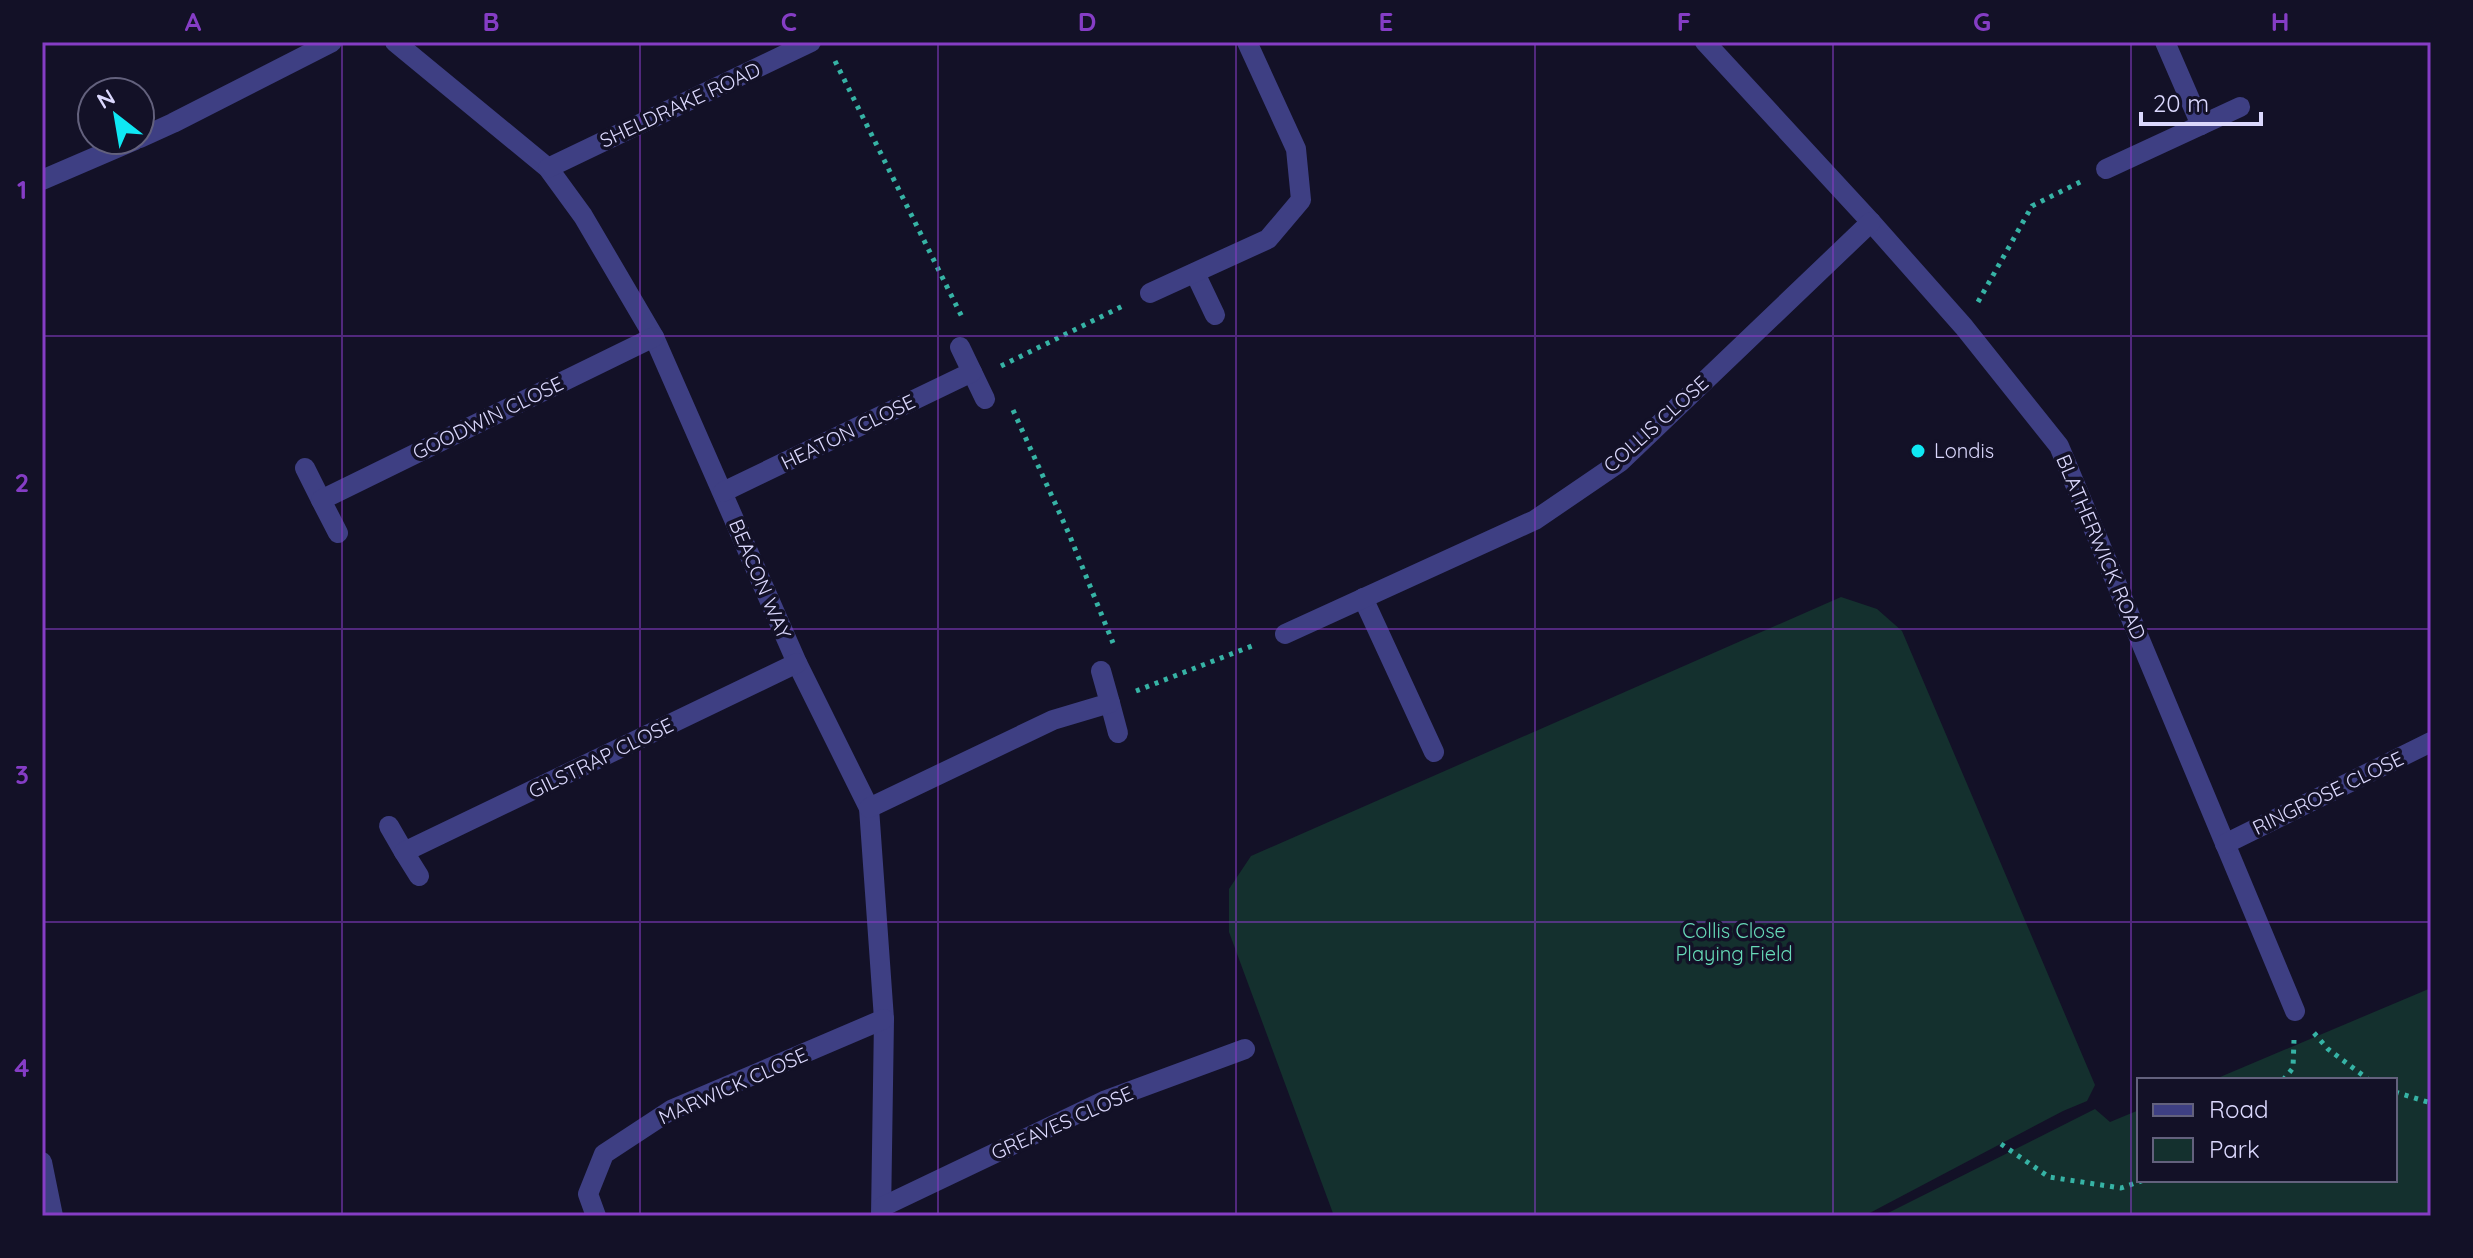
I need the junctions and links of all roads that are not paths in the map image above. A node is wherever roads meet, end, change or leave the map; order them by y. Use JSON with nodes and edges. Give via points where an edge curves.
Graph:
{"nodes":[{"id":1,"x":332,"y":42,"type":"edge"},
{"id":2,"x":395,"y":42,"type":"edge"},
{"id":3,"x":811,"y":42,"type":"edge"},
{"id":4,"x":1247,"y":42,"type":"edge"},
{"id":5,"x":1705,"y":42,"type":"edge"},
{"id":6,"x":2165,"y":42,"type":"edge"},
{"id":7,"x":2240,"y":107,"type":"dead end"},
{"id":8,"x":2201,"y":125,"type":"junction"},
{"id":9,"x":156,"y":131,"type":"edge"},
{"id":10,"x":98,"y":156,"type":"edge"},
{"id":11,"x":548,"y":168,"type":"junction"},
{"id":12,"x":2106,"y":169,"type":"road end"},
{"id":13,"x":42,"y":180,"type":"edge"},
{"id":14,"x":1871,"y":222,"type":"junction"},
{"id":15,"x":1195,"y":273,"type":"junction"},
{"id":16,"x":1150,"y":293,"type":"road end"},
{"id":17,"x":1215,"y":315,"type":"dead end"},
{"id":18,"x":654,"y":337,"type":"junction"},
{"id":19,"x":960,"y":347,"type":"road end"},
{"id":20,"x":972,"y":372,"type":"junction"},
{"id":21,"x":985,"y":399,"type":"dead end"},
{"id":22,"x":305,"y":468,"type":"dead end"},
{"id":23,"x":723,"y":492,"type":"junction"},
{"id":24,"x":321,"y":500,"type":"junction"},
{"id":25,"x":338,"y":533,"type":"dead end"},
{"id":26,"x":1363,"y":598,"type":"junction"},
{"id":27,"x":1285,"y":634,"type":"road end"},
{"id":28,"x":797,"y":663,"type":"junction"},
{"id":29,"x":1101,"y":671,"type":"dead end"},
{"id":30,"x":1110,"y":703,"type":"junction"},
{"id":31,"x":1118,"y":733,"type":"dead end"},
{"id":32,"x":2431,"y":742,"type":"edge"},
{"id":33,"x":1434,"y":752,"type":"dead end"},
{"id":34,"x":869,"y":808,"type":"junction"},
{"id":35,"x":389,"y":826,"type":"dead end"},
{"id":36,"x":2225,"y":844,"type":"junction"},
{"id":37,"x":404,"y":852,"type":"junction"},
{"id":38,"x":419,"y":876,"type":"dead end"},
{"id":39,"x":2295,"y":1011,"type":"road end"},
{"id":40,"x":884,"y":1019,"type":"junction"},
{"id":41,"x":1245,"y":1049,"type":"dead end"},
{"id":42,"x":42,"y":1162,"type":"edge"},
{"id":43,"x":882,"y":1212,"type":"edge"},
{"id":44,"x":53,"y":1216,"type":"edge"},
{"id":45,"x":596,"y":1216,"type":"edge"}],
"edges":[{"from":1,"to":9,"type":"street"},
{"from":2,"to":11,"type":"street","name":"BEACON WAY"},
{"from":3,"to":11,"type":"street","name":"SHELDRAKE ROAD"},
{"from":4,"to":15,"type":"street","via":[[1296,149],[1301,200],[1268,239]]},
{"from":5,"to":14,"type":"street","name":"BLATHERWICK ROAD"},
{"from":6,"to":8,"type":"street"},
{"from":7,"to":8,"type":"street"},
{"from":8,"to":12,"type":"street"},
{"from":10,"to":13,"type":"street"},
{"from":11,"to":18,"type":"street","name":"BEACON WAY","via":[[583,216]]},
{"from":14,"to":26,"type":"street","name":"COLLIS CLOSE","via":[[1620,462],[1535,520]]},
{"from":14,"to":36,"type":"street","name":"BLATHERWICK ROAD","via":[[2059,446]]},
{"from":15,"to":16,"type":"street"},
{"from":15,"to":17,"type":"street"},
{"from":18,"to":23,"type":"street","name":"BEACON WAY"},
{"from":18,"to":24,"type":"street","name":"GOODWIN CLOSE"},
{"from":19,"to":20,"type":"street"},
{"from":20,"to":21,"type":"street"},
{"from":20,"to":23,"type":"street","name":"HEATON CLOSE"},
{"from":22,"to":24,"type":"street"},
{"from":23,"to":28,"type":"street","name":"BEACON WAY"},
{"from":24,"to":25,"type":"street"},
{"from":26,"to":27,"type":"street","name":"COLLIS CLOSE"},
{"from":26,"to":33,"type":"street"},
{"from":28,"to":34,"type":"street","name":"BEACON WAY"},
{"from":28,"to":37,"type":"street","name":"GILSTRAP CLOSE"},
{"from":29,"to":30,"type":"street"},
{"from":30,"to":31,"type":"street"},
{"from":30,"to":34,"type":"street","via":[[1053,720]]},
{"from":32,"to":36,"type":"street","name":"RINGROSE CLOSE"},
{"from":34,"to":40,"type":"street","name":"BEACON WAY"},
{"from":35,"to":37,"type":"street"},
{"from":36,"to":39,"type":"street","name":"BLATHERWICK ROAD"},
{"from":37,"to":38,"type":"street"},
{"from":40,"to":43,"type":"street","name":"BEACON WAY"},
{"from":40,"to":45,"type":"street","name":"MARWICK CLOSE","via":[[671,1110],[604,1154],[588,1194]]},
{"from":41,"to":43,"type":"street","name":"GREAVES CLOSE","via":[[1104,1101]]},
{"from":42,"to":44,"type":"street"}]}
